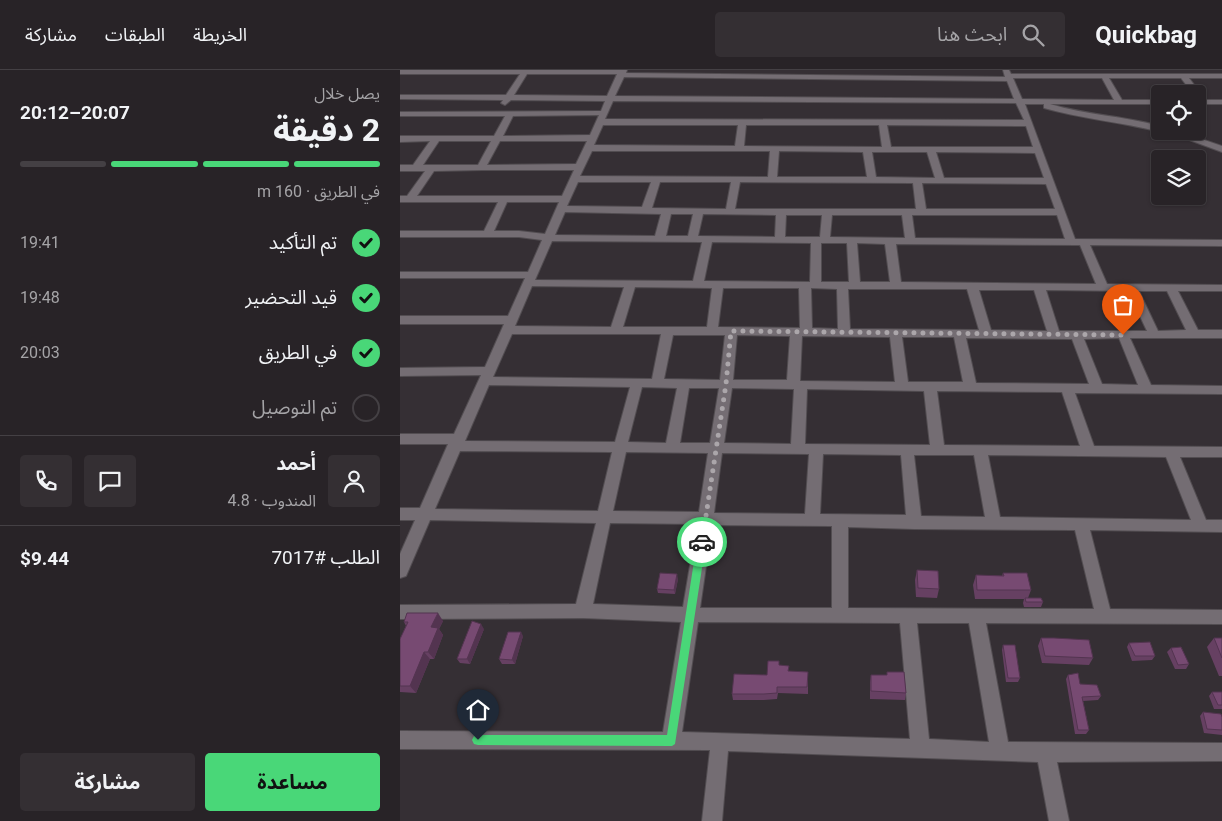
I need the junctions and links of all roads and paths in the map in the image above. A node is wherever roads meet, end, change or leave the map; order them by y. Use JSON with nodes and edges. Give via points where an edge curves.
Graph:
{"nodes":[{"id":1,"x":442,"y":71,"type":"edge"},
{"id":2,"x":483,"y":71,"type":"edge"},
{"id":3,"x":538,"y":71,"type":"edge"},
{"id":4,"x":400,"y":72,"type":"edge"},
{"id":5,"x":525,"y":72,"type":"junction"},
{"id":6,"x":622,"y":73,"type":"edge"},
{"id":7,"x":779,"y":73,"type":"edge"},
{"id":8,"x":1143,"y":73,"type":"edge"},
{"id":9,"x":856,"y":74,"type":"edge"},
{"id":10,"x":923,"y":74,"type":"edge"},
{"id":11,"x":1216,"y":74,"type":"edge"},
{"id":12,"x":1008,"y":75,"type":"edge"},
{"id":13,"x":1104,"y":76,"type":"junction"},
{"id":14,"x":1183,"y":76,"type":"junction"},
{"id":15,"x":1190,"y":85,"type":"edge"},
{"id":16,"x":683,"y":87,"type":"junction"},
{"id":17,"x":755,"y":87,"type":"junction"},
{"id":18,"x":821,"y":88,"type":"junction"},
{"id":19,"x":904,"y":89,"type":"junction"},
{"id":20,"x":400,"y":97,"type":"edge"},
{"id":21,"x":509,"y":97,"type":"junction"},
{"id":22,"x":610,"y":97,"type":"junction"},
{"id":23,"x":479,"y":98,"type":"junction"},
{"id":24,"x":1019,"y":101,"type":"junction"},
{"id":25,"x":1119,"y":101,"type":"junction"},
{"id":26,"x":1034,"y":102,"type":"junction"},
{"id":27,"x":1151,"y":102,"type":"edge"},
{"id":28,"x":1206,"y":102,"type":"edge"},
{"id":29,"x":1222,"y":102,"type":"edge"},
{"id":30,"x":660,"y":110,"type":"junction"},
{"id":31,"x":779,"y":111,"type":"junction"},
{"id":32,"x":854,"y":112,"type":"junction"},
{"id":33,"x":400,"y":114,"type":"edge"},
{"id":34,"x":468,"y":114,"type":"junction"},
{"id":35,"x":497,"y":114,"type":"junction"},
{"id":36,"x":510,"y":114,"type":"junction"},
{"id":37,"x":602,"y":118,"type":"junction"},
{"id":38,"x":418,"y":121,"type":"junction"},
{"id":39,"x":742,"y":123,"type":"junction"},
{"id":40,"x":1029,"y":123,"type":"junction"},
{"id":41,"x":883,"y":124,"type":"junction"},
{"id":42,"x":1151,"y":126,"type":"edge"},
{"id":43,"x":457,"y":130,"type":"junction"},
{"id":44,"x":401,"y":138,"type":"edge"},
{"id":45,"x":497,"y":138,"type":"junction"},
{"id":46,"x":593,"y":138,"type":"junction"},
{"id":47,"x":436,"y":139,"type":"junction"},
{"id":48,"x":1196,"y":140,"type":"edge"},
{"id":49,"x":588,"y":148,"type":"junction"},
{"id":50,"x":739,"y":148,"type":"junction"},
{"id":51,"x":776,"y":148,"type":"junction"},
{"id":52,"x":867,"y":149,"type":"junction"},
{"id":53,"x":886,"y":149,"type":"junction"},
{"id":54,"x":1222,"y":149,"type":"edge"},
{"id":55,"x":932,"y":150,"type":"junction"},
{"id":56,"x":1039,"y":150,"type":"junction"},
{"id":57,"x":580,"y":167,"type":"junction"},
{"id":58,"x":400,"y":168,"type":"edge"},
{"id":59,"x":416,"y":168,"type":"junction"},
{"id":60,"x":431,"y":168,"type":"junction"},
{"id":61,"x":481,"y":168,"type":"junction"},
{"id":62,"x":575,"y":179,"type":"junction"},
{"id":63,"x":772,"y":179,"type":"junction"},
{"id":64,"x":656,"y":180,"type":"junction"},
{"id":65,"x":736,"y":180,"type":"junction"},
{"id":66,"x":872,"y":180,"type":"junction"},
{"id":67,"x":917,"y":180,"type":"junction"},
{"id":68,"x":940,"y":180,"type":"junction"},
{"id":69,"x":1050,"y":181,"type":"junction"},
{"id":70,"x":405,"y":199,"type":"edge"},
{"id":71,"x":504,"y":199,"type":"junction"},
{"id":72,"x":566,"y":199,"type":"junction"},
{"id":73,"x":561,"y":209,"type":"junction"},
{"id":74,"x":646,"y":210,"type":"junction"},
{"id":75,"x":667,"y":210,"type":"junction"},
{"id":76,"x":699,"y":211,"type":"junction"},
{"id":77,"x":730,"y":212,"type":"junction"},
{"id":78,"x":827,"y":212,"type":"junction"},
{"id":79,"x":907,"y":212,"type":"junction"},
{"id":80,"x":1060,"y":212,"type":"junction"},
{"id":81,"x":781,"y":213,"type":"junction"},
{"id":82,"x":922,"y":213,"type":"junction"},
{"id":83,"x":400,"y":234,"type":"edge"},
{"id":84,"x":487,"y":235,"type":"junction"},
{"id":85,"x":548,"y":238,"type":"junction"},
{"id":86,"x":660,"y":238,"type":"junction"},
{"id":87,"x":692,"y":239,"type":"junction"},
{"id":88,"x":708,"y":239,"type":"junction"},
{"id":89,"x":780,"y":239,"type":"junction"},
{"id":90,"x":821,"y":240,"type":"junction"},
{"id":91,"x":852,"y":240,"type":"junction"},
{"id":92,"x":890,"y":240,"type":"junction"},
{"id":93,"x":910,"y":240,"type":"junction"},
{"id":94,"x":1077,"y":241,"type":"junction"},
{"id":95,"x":1222,"y":242,"type":"edge"},
{"id":96,"x":400,"y":275,"type":"edge"},
{"id":97,"x":530,"y":279,"type":"junction"},
{"id":98,"x":630,"y":284,"type":"junction"},
{"id":99,"x":698,"y":285,"type":"junction"},
{"id":100,"x":810,"y":285,"type":"junction"},
{"id":101,"x":842,"y":285,"type":"junction"},
{"id":102,"x":718,"y":286,"type":"junction"},
{"id":103,"x":855,"y":286,"type":"junction"},
{"id":104,"x":896,"y":286,"type":"junction"},
{"id":105,"x":972,"y":286,"type":"junction"},
{"id":106,"x":1039,"y":287,"type":"junction"},
{"id":107,"x":1103,"y":288,"type":"junction"},
{"id":108,"x":1132,"y":288,"type":"junction"},
{"id":109,"x":1171,"y":288,"type":"junction"},
{"id":110,"x":1222,"y":288,"type":"edge"},
{"id":111,"x":400,"y":320,"type":"edge"},
{"id":112,"x":510,"y":325,"type":"junction"},
{"id":113,"x":668,"y":330,"type":"junction"},
{"id":114,"x":712,"y":330,"type":"junction"},
{"id":115,"x":616,"y":331,"type":"junction"},
{"id":116,"x":731,"y":331,"type":"junction"},
{"id":117,"x":801,"y":332,"type":"junction"},
{"id":118,"x":844,"y":334,"type":"junction"},
{"id":119,"x":896,"y":334,"type":"junction"},
{"id":120,"x":959,"y":334,"type":"junction"},
{"id":121,"x":986,"y":334,"type":"junction"},
{"id":122,"x":1054,"y":334,"type":"junction"},
{"id":123,"x":1154,"y":334,"type":"junction"},
{"id":124,"x":1193,"y":334,"type":"junction"},
{"id":125,"x":1222,"y":334,"type":"edge"},
{"id":126,"x":1077,"y":335,"type":"junction"},
{"id":127,"x":1123,"y":335,"type":"junction"},
{"id":128,"x":400,"y":372,"type":"edge"},
{"id":129,"x":487,"y":376,"type":"junction"},
{"id":130,"x":637,"y":383,"type":"junction"},
{"id":131,"x":657,"y":383,"type":"junction"},
{"id":132,"x":684,"y":383,"type":"junction"},
{"id":133,"x":726,"y":384,"type":"junction"},
{"id":134,"x":797,"y":385,"type":"junction"},
{"id":135,"x":902,"y":385,"type":"junction"},
{"id":136,"x":930,"y":386,"type":"junction"},
{"id":137,"x":970,"y":386,"type":"junction"},
{"id":138,"x":1067,"y":388,"type":"junction"},
{"id":139,"x":1097,"y":388,"type":"junction"},
{"id":140,"x":1146,"y":388,"type":"junction"},
{"id":141,"x":1222,"y":390,"type":"edge"},
{"id":142,"x":400,"y":439,"type":"edge"},
{"id":143,"x":456,"y":443,"type":"junction"},
{"id":144,"x":620,"y":448,"type":"junction"},
{"id":145,"x":672,"y":448,"type":"junction"},
{"id":146,"x":716,"y":449,"type":"junction"},
{"id":147,"x":798,"y":449,"type":"junction"},
{"id":148,"x":816,"y":449,"type":"junction"},
{"id":149,"x":907,"y":449,"type":"junction"},
{"id":150,"x":938,"y":450,"type":"junction"},
{"id":151,"x":980,"y":450,"type":"junction"},
{"id":152,"x":1088,"y":451,"type":"junction"},
{"id":153,"x":1222,"y":452,"type":"edge"},
{"id":154,"x":1171,"y":453,"type":"junction"},
{"id":155,"x":400,"y":514,"type":"edge"},
{"id":156,"x":426,"y":514,"type":"junction"},
{"id":157,"x":605,"y":517,"type":"junction"},
{"id":158,"x":706,"y":519,"type":"junction"},
{"id":159,"x":812,"y":519,"type":"junction"},
{"id":160,"x":840,"y":521,"type":"junction"},
{"id":161,"x":914,"y":522,"type":"junction"},
{"id":162,"x":994,"y":523,"type":"junction"},
{"id":163,"x":1080,"y":524,"type":"junction"},
{"id":164,"x":1201,"y":525,"type":"junction"},
{"id":165,"x":1222,"y":526,"type":"edge"},
{"id":166,"x":400,"y":571,"type":"edge"},
{"id":167,"x":583,"y":611,"type":"junction"},
{"id":168,"x":400,"y":612,"type":"edge"},
{"id":169,"x":690,"y":615,"type":"junction"},
{"id":170,"x":840,"y":615,"type":"junction"},
{"id":171,"x":908,"y":615,"type":"junction"},
{"id":172,"x":976,"y":616,"type":"junction"},
{"id":173,"x":1222,"y":616,"type":"edge"},
{"id":174,"x":1104,"y":617,"type":"junction"},
{"id":175,"x":400,"y":740,"type":"edge"},
{"id":176,"x":672,"y":740,"type":"junction"},
{"id":177,"x":720,"y":741,"type":"junction"},
{"id":178,"x":920,"y":748,"type":"junction"},
{"id":179,"x":1000,"y":752,"type":"junction"},
{"id":180,"x":1222,"y":752,"type":"edge"},
{"id":181,"x":1046,"y":753,"type":"junction"},
{"id":182,"x":712,"y":821,"type":"edge"},
{"id":183,"x":1059,"y":821,"type":"edge"}],
"edges":[{"from":1,"to":2,"type":"street"},
{"from":1,"to":4,"type":"street"},
{"from":2,"to":5,"type":"street"},
{"from":3,"to":5,"type":"street"},
{"from":3,"to":6,"type":"street"},
{"from":5,"to":21,"type":"street"},
{"from":6,"to":16,"type":"street"},
{"from":6,"to":22,"type":"street"},
{"from":7,"to":17,"type":"street"},
{"from":7,"to":18,"type":"street"},
{"from":8,"to":13,"type":"street"},
{"from":8,"to":14,"type":"street"},
{"from":9,"to":18,"type":"street"},
{"from":9,"to":19,"type":"street"},
{"from":10,"to":12,"type":"street"},
{"from":10,"to":19,"type":"street"},
{"from":11,"to":14,"type":"street"},
{"from":12,"to":13,"type":"street"},
{"from":12,"to":24,"type":"street"},
{"from":13,"to":25,"type":"street"},
{"from":14,"to":15,"type":"street"},
{"from":16,"to":17,"type":"street"},
{"from":16,"to":17,"type":"street"},
{"from":16,"to":30,"type":"street"},
{"from":17,"to":31,"type":"street"},
{"from":18,"to":31,"type":"street"},
{"from":18,"to":32,"type":"street"},
{"from":19,"to":24,"type":"street"},
{"from":19,"to":32,"type":"street"},
{"from":20,"to":23,"type":"street"},
{"from":21,"to":22,"type":"street"},
{"from":21,"to":23,"type":"street"},
{"from":21,"to":35,"type":"street"},
{"from":22,"to":30,"type":"street"},
{"from":22,"to":37,"type":"street"},
{"from":23,"to":34,"type":"street"},
{"from":24,"to":26,"type":"street"},
{"from":24,"to":40,"type":"street"},
{"from":25,"to":26,"type":"street"},
{"from":25,"to":27,"type":"street"},
{"from":26,"to":42,"type":"street","via":[[1074,114]]},
{"from":28,"to":29,"type":"street"},
{"from":30,"to":37,"type":"street"},
{"from":30,"to":39,"type":"street"},
{"from":31,"to":32,"type":"street"},
{"from":31,"to":39,"type":"street"},
{"from":32,"to":41,"type":"street"},
{"from":33,"to":38,"type":"street"},
{"from":34,"to":35,"type":"street"},
{"from":34,"to":38,"type":"street"},
{"from":34,"to":43,"type":"street"},
{"from":35,"to":36,"type":"street"},
{"from":36,"to":37,"type":"street"},
{"from":36,"to":45,"type":"street"},
{"from":37,"to":46,"type":"street"},
{"from":38,"to":44,"type":"street"},
{"from":39,"to":50,"type":"street"},
{"from":40,"to":41,"type":"street"},
{"from":40,"to":56,"type":"street"},
{"from":41,"to":53,"type":"street"},
{"from":43,"to":45,"type":"street"},
{"from":43,"to":47,"type":"street"},
{"from":44,"to":47,"type":"street"},
{"from":45,"to":46,"type":"street"},
{"from":45,"to":61,"type":"street"},
{"from":46,"to":49,"type":"street"},
{"from":47,"to":59,"type":"street"},
{"from":48,"to":54,"type":"street"},
{"from":49,"to":50,"type":"street"},
{"from":49,"to":57,"type":"street"},
{"from":50,"to":51,"type":"street"},
{"from":51,"to":52,"type":"street"},
{"from":51,"to":63,"type":"street"},
{"from":52,"to":53,"type":"street"},
{"from":52,"to":66,"type":"street"},
{"from":53,"to":55,"type":"street"},
{"from":55,"to":56,"type":"street"},
{"from":55,"to":68,"type":"street"},
{"from":56,"to":69,"type":"street"},
{"from":57,"to":61,"type":"street"},
{"from":57,"to":62,"type":"street"},
{"from":58,"to":59,"type":"street"},
{"from":59,"to":60,"type":"street"},
{"from":60,"to":61,"type":"street"},
{"from":60,"to":70,"type":"street"},
{"from":62,"to":64,"type":"street"},
{"from":62,"to":72,"type":"street"},
{"from":63,"to":65,"type":"street"},
{"from":63,"to":66,"type":"street"},
{"from":64,"to":65,"type":"street"},
{"from":64,"to":74,"type":"street"},
{"from":65,"to":77,"type":"street"},
{"from":66,"to":67,"type":"street"},
{"from":67,"to":68,"type":"street"},
{"from":67,"to":82,"type":"street"},
{"from":68,"to":69,"type":"street"},
{"from":69,"to":80,"type":"street"},
{"from":70,"to":71,"type":"street"},
{"from":71,"to":72,"type":"street"},
{"from":71,"to":84,"type":"street"},
{"from":72,"to":73,"type":"street"},
{"from":73,"to":74,"type":"street"},
{"from":73,"to":85,"type":"street"},
{"from":74,"to":75,"type":"street"},
{"from":75,"to":76,"type":"street"},
{"from":75,"to":86,"type":"street"},
{"from":76,"to":77,"type":"street"},
{"from":76,"to":87,"type":"street"},
{"from":77,"to":81,"type":"street"},
{"from":78,"to":79,"type":"street"},
{"from":78,"to":81,"type":"street"},
{"from":78,"to":90,"type":"street"},
{"from":79,"to":82,"type":"street"},
{"from":79,"to":93,"type":"street"},
{"from":80,"to":82,"type":"street"},
{"from":80,"to":94,"type":"street"},
{"from":81,"to":89,"type":"street"},
{"from":83,"to":84,"type":"street"},
{"from":84,"to":85,"type":"street","via":[[519,234]]},
{"from":85,"to":86,"type":"street"},
{"from":85,"to":97,"type":"street"},
{"from":86,"to":87,"type":"street"},
{"from":87,"to":88,"type":"street"},
{"from":88,"to":89,"type":"street"},
{"from":88,"to":99,"type":"street"},
{"from":89,"to":90,"type":"street"},
{"from":90,"to":91,"type":"street"},
{"from":90,"to":100,"type":"street"},
{"from":91,"to":92,"type":"street"},
{"from":91,"to":103,"type":"street"},
{"from":92,"to":93,"type":"street"},
{"from":92,"to":104,"type":"street"},
{"from":93,"to":94,"type":"street"},
{"from":94,"to":95,"type":"street"},
{"from":94,"to":107,"type":"street"},
{"from":96,"to":97,"type":"street"},
{"from":97,"to":98,"type":"street"},
{"from":97,"to":112,"type":"street"},
{"from":98,"to":99,"type":"street"},
{"from":98,"to":115,"type":"street"},
{"from":99,"to":102,"type":"street"},
{"from":100,"to":101,"type":"street"},
{"from":100,"to":102,"type":"street"},
{"from":100,"to":117,"type":"street"},
{"from":101,"to":103,"type":"street"},
{"from":101,"to":118,"type":"street"},
{"from":102,"to":114,"type":"street"},
{"from":103,"to":104,"type":"street"},
{"from":104,"to":105,"type":"street"},
{"from":105,"to":106,"type":"street"},
{"from":105,"to":121,"type":"street"},
{"from":106,"to":107,"type":"street"},
{"from":106,"to":122,"type":"street"},
{"from":107,"to":108,"type":"street"},
{"from":108,"to":109,"type":"street"},
{"from":108,"to":123,"type":"street"},
{"from":109,"to":110,"type":"street"},
{"from":109,"to":124,"type":"street"},
{"from":111,"to":112,"type":"street"},
{"from":112,"to":115,"type":"street"},
{"from":112,"to":129,"type":"street"},
{"from":113,"to":114,"type":"street"},
{"from":113,"to":115,"type":"street"},
{"from":113,"to":131,"type":"street"},
{"from":114,"to":116,"type":"street"},
{"from":116,"to":117,"type":"street"},
{"from":116,"to":133,"type":"street"},
{"from":117,"to":118,"type":"street"},
{"from":117,"to":134,"type":"street"},
{"from":118,"to":119,"type":"street"},
{"from":119,"to":120,"type":"street"},
{"from":119,"to":135,"type":"street"},
{"from":120,"to":121,"type":"street"},
{"from":120,"to":137,"type":"street"},
{"from":121,"to":122,"type":"street"},
{"from":122,"to":126,"type":"street"},
{"from":123,"to":124,"type":"street"},
{"from":123,"to":127,"type":"street"},
{"from":124,"to":125,"type":"street"},
{"from":126,"to":127,"type":"street"},
{"from":126,"to":139,"type":"street"},
{"from":127,"to":140,"type":"street"},
{"from":128,"to":129,"type":"street"},
{"from":129,"to":130,"type":"street"},
{"from":129,"to":143,"type":"street"},
{"from":130,"to":131,"type":"street"},
{"from":130,"to":144,"type":"street"},
{"from":131,"to":132,"type":"street"},
{"from":132,"to":133,"type":"street"},
{"from":132,"to":145,"type":"street"},
{"from":133,"to":134,"type":"street"},
{"from":133,"to":146,"type":"street"},
{"from":134,"to":135,"type":"street"},
{"from":134,"to":147,"type":"street"},
{"from":135,"to":136,"type":"street"},
{"from":136,"to":137,"type":"street"},
{"from":136,"to":150,"type":"street"},
{"from":137,"to":138,"type":"street"},
{"from":138,"to":139,"type":"street"},
{"from":138,"to":152,"type":"street"},
{"from":139,"to":140,"type":"street"},
{"from":140,"to":141,"type":"street"},
{"from":142,"to":143,"type":"street"},
{"from":143,"to":144,"type":"street"},
{"from":143,"to":156,"type":"street"},
{"from":144,"to":145,"type":"street"},
{"from":144,"to":157,"type":"street"},
{"from":145,"to":146,"type":"street"},
{"from":146,"to":147,"type":"street"},
{"from":146,"to":158,"type":"street"},
{"from":147,"to":148,"type":"street"},
{"from":148,"to":149,"type":"street"},
{"from":148,"to":159,"type":"street"},
{"from":149,"to":150,"type":"street"},
{"from":149,"to":161,"type":"street"},
{"from":150,"to":151,"type":"street"},
{"from":151,"to":152,"type":"street"},
{"from":151,"to":162,"type":"street"},
{"from":152,"to":154,"type":"street"},
{"from":153,"to":154,"type":"street"},
{"from":154,"to":164,"type":"street"},
{"from":155,"to":156,"type":"street"},
{"from":156,"to":157,"type":"street"},
{"from":156,"to":166,"type":"street"},
{"from":157,"to":158,"type":"street"},
{"from":157,"to":167,"type":"street"},
{"from":158,"to":159,"type":"street"},
{"from":158,"to":169,"type":"street"},
{"from":159,"to":160,"type":"street"},
{"from":160,"to":161,"type":"street"},
{"from":160,"to":170,"type":"street"},
{"from":161,"to":162,"type":"street"},
{"from":162,"to":163,"type":"street"},
{"from":163,"to":164,"type":"street"},
{"from":163,"to":174,"type":"street"},
{"from":164,"to":165,"type":"street"},
{"from":167,"to":168,"type":"street"},
{"from":167,"to":169,"type":"street"},
{"from":169,"to":170,"type":"street"},
{"from":169,"to":176,"type":"street"},
{"from":170,"to":171,"type":"street"},
{"from":171,"to":172,"type":"street"},
{"from":171,"to":178,"type":"street"},
{"from":172,"to":174,"type":"street"},
{"from":172,"to":179,"type":"street"},
{"from":173,"to":174,"type":"street"},
{"from":175,"to":176,"type":"street"},
{"from":176,"to":177,"type":"street"},
{"from":177,"to":178,"type":"street"},
{"from":177,"to":182,"type":"street"},
{"from":178,"to":179,"type":"street"},
{"from":179,"to":181,"type":"street"},
{"from":180,"to":181,"type":"street"},
{"from":181,"to":183,"type":"street"}]}
